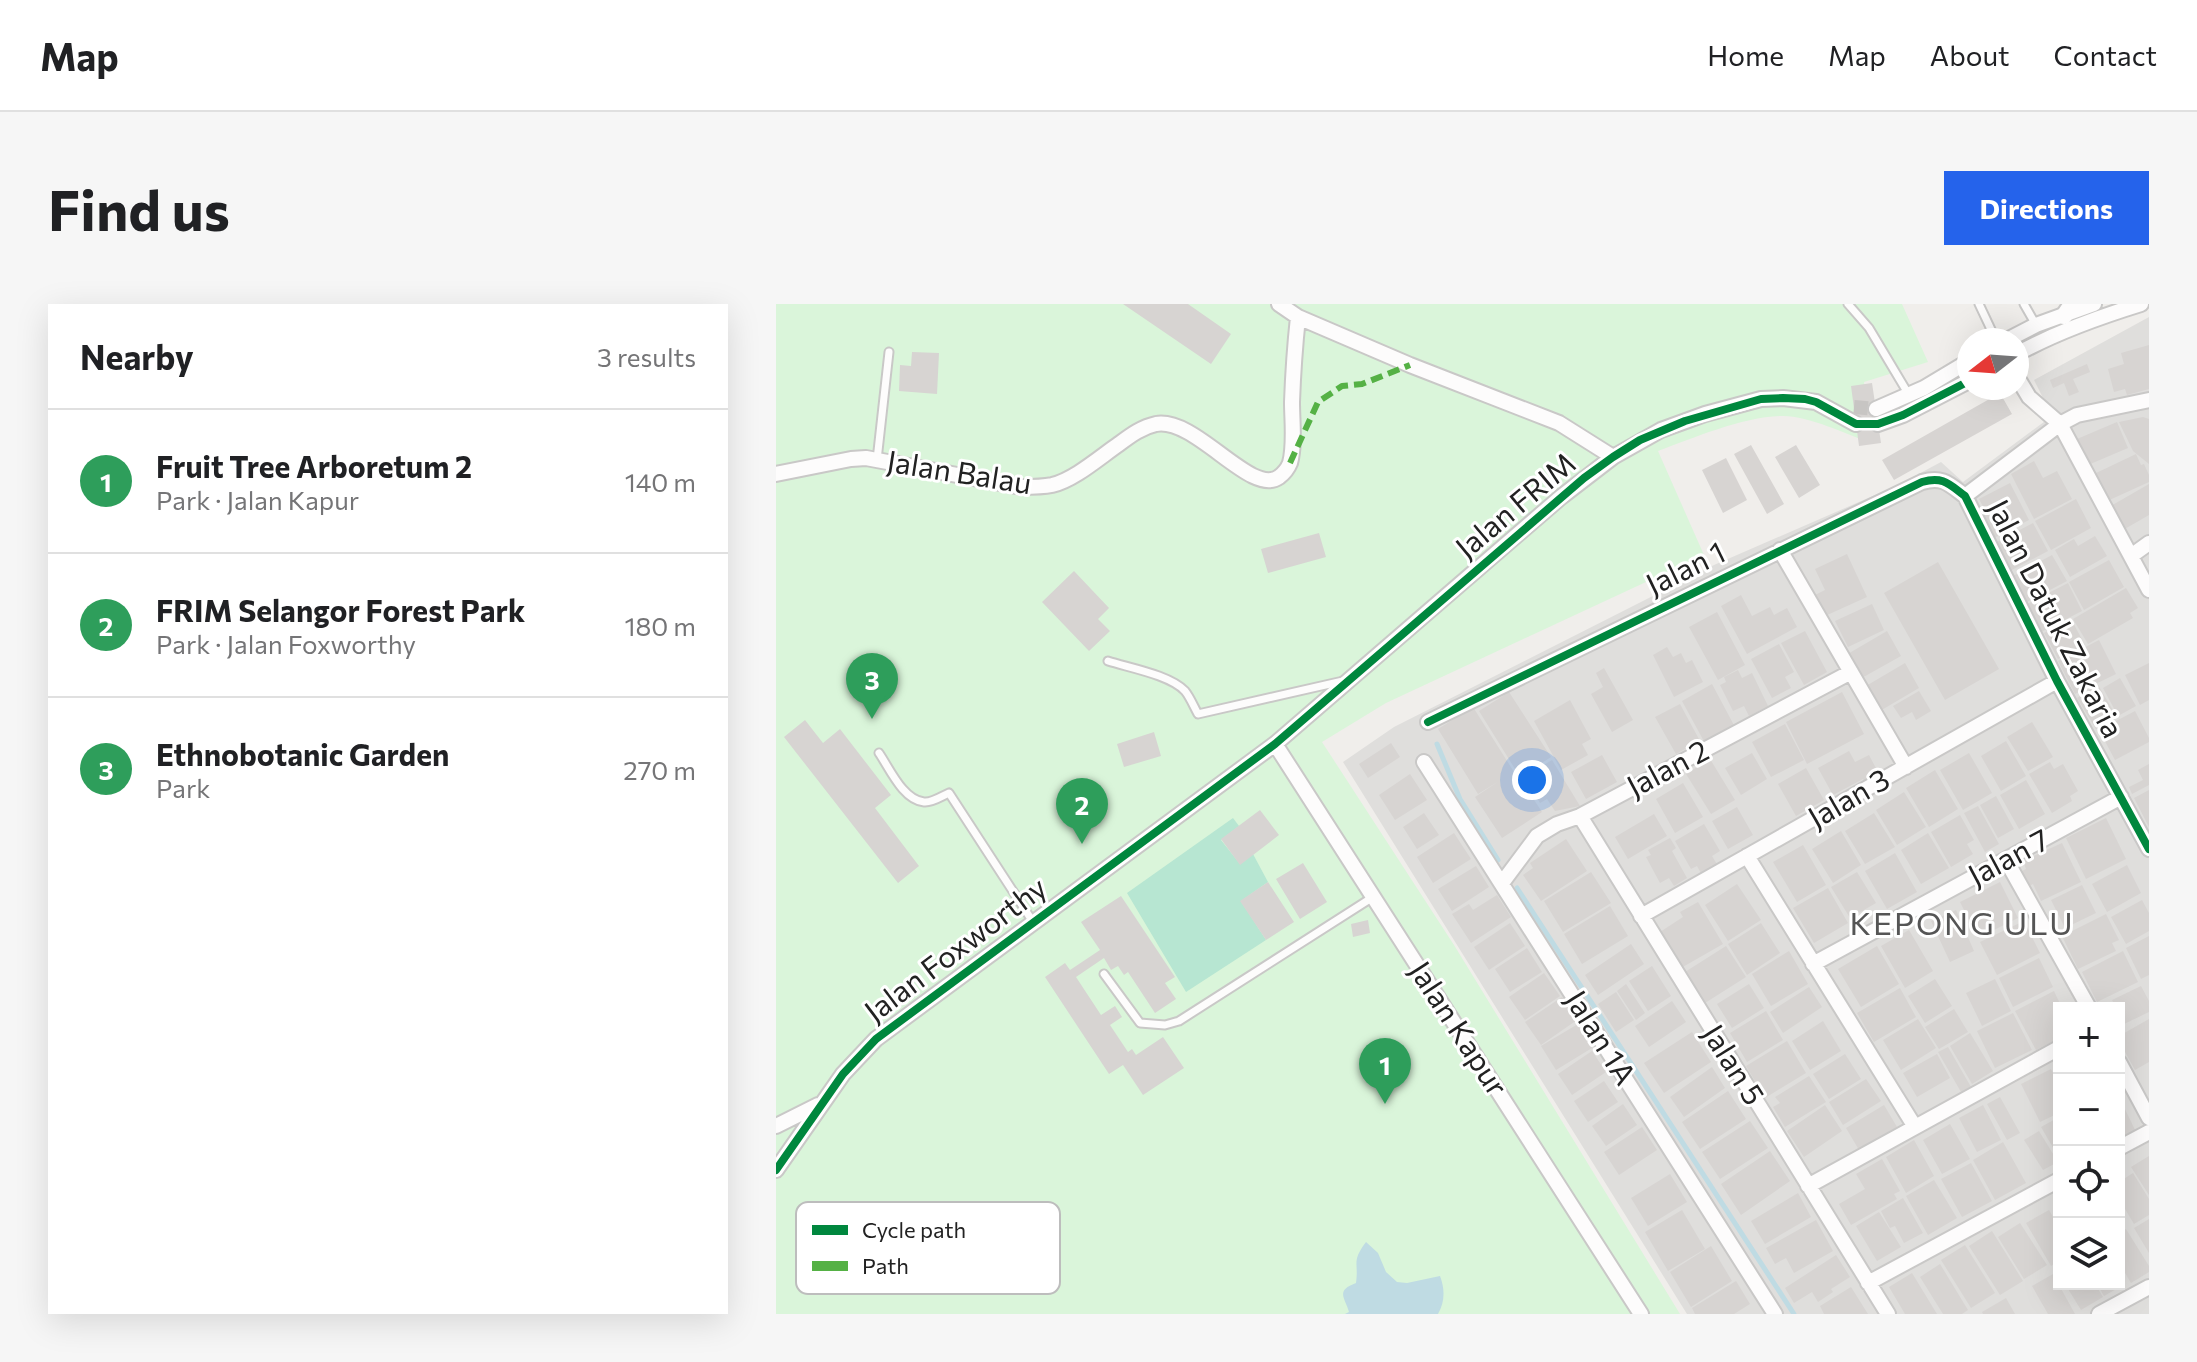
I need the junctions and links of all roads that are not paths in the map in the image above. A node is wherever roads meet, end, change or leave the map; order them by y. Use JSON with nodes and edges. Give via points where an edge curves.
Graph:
{"nodes":[{"id":1,"x":1279,"y":304,"type":"edge"},
{"id":2,"x":1848,"y":304,"type":"edge"},
{"id":3,"x":1979,"y":304,"type":"edge"},
{"id":4,"x":2024,"y":304,"type":"edge"},
{"id":5,"x":2094,"y":304,"type":"edge"},
{"id":6,"x":2141,"y":304,"type":"edge"},
{"id":7,"x":2068,"y":310,"type":"edge"},
{"id":8,"x":1298,"y":317,"type":"junction"},
{"id":9,"x":2036,"y":325,"type":"junction"},
{"id":10,"x":1990,"y":328,"type":"edge"},
{"id":11,"x":2029,"y":329,"type":"edge"},
{"id":12,"x":2029,"y":347,"type":"edge"},
{"id":13,"x":889,"y":352,"type":"dead end"},
{"id":14,"x":1957,"y":368,"type":"edge"},
{"id":15,"x":1957,"y":387,"type":"edge"},
{"id":16,"x":1909,"y":395,"type":"junction"},
{"id":17,"x":2029,"y":397,"type":"edge"},
{"id":18,"x":2149,"y":400,"type":"edge"},
{"id":19,"x":1854,"y":407,"type":"tunnel mouth"},
{"id":20,"x":1831,"y":409,"type":"junction"},
{"id":21,"x":1876,"y":409,"type":"tunnel mouth"},
{"id":22,"x":1856,"y":424,"type":"tunnel mouth"},
{"id":23,"x":1878,"y":424,"type":"tunnel mouth"},
{"id":24,"x":2060,"y":424,"type":"junction"},
{"id":25,"x":1613,"y":457,"type":"junction"},
{"id":26,"x":877,"y":460,"type":"junction"},
{"id":27,"x":776,"y":474,"type":"edge"},
{"id":28,"x":1965,"y":496,"type":"junction"},
{"id":29,"x":2149,"y":543,"type":"edge"},
{"id":30,"x":1780,"y":550,"type":"junction"},
{"id":31,"x":2131,"y":556,"type":"junction"},
{"id":32,"x":2149,"y":590,"type":"edge"},
{"id":33,"x":1108,"y":661,"type":"dead end"},
{"id":34,"x":1851,"y":672,"type":"junction"},
{"id":35,"x":1350,"y":680,"type":"junction"},
{"id":36,"x":2057,"y":681,"type":"junction"},
{"id":37,"x":1428,"y":722,"type":"dead end"},
{"id":38,"x":1275,"y":744,"type":"junction"},
{"id":39,"x":879,"y":753,"type":"dead end"},
{"id":40,"x":1424,"y":762,"type":"dead end"},
{"id":41,"x":1906,"y":767,"type":"junction"},
{"id":42,"x":2121,"y":797,"type":"junction"},
{"id":43,"x":1580,"y":816,"type":"junction"},
{"id":44,"x":2149,"y":848,"type":"edge"},
{"id":45,"x":1747,"y":856,"type":"junction"},
{"id":46,"x":2006,"y":860,"type":"junction"},
{"id":47,"x":1502,"y":883,"type":"junction"},
{"id":48,"x":1373,"y":897,"type":"junction"},
{"id":49,"x":1641,"y":916,"type":"junction"},
{"id":50,"x":1033,"y":922,"type":"junction"},
{"id":51,"x":1813,"y":964,"type":"junction"},
{"id":52,"x":1104,"y":974,"type":"dead end"},
{"id":53,"x":2086,"y":1002,"type":"edge"},
{"id":54,"x":2053,"y":1051,"type":"edge"},
{"id":55,"x":2125,"y":1073,"type":"edge"},
{"id":56,"x":822,"y":1103,"type":"junction"},
{"id":57,"x":2149,"y":1118,"type":"edge"},
{"id":58,"x":776,"y":1126,"type":"edge"},
{"id":59,"x":1915,"y":1127,"type":"junction"},
{"id":60,"x":2149,"y":1132,"type":"edge"},
{"id":61,"x":2123,"y":1146,"type":"edge"},
{"id":62,"x":776,"y":1170,"type":"edge"},
{"id":63,"x":2053,"y":1183,"type":"edge"},
{"id":64,"x":1808,"y":1186,"type":"junction"},
{"id":65,"x":1868,"y":1283,"type":"junction"},
{"id":66,"x":2149,"y":1287,"type":"edge"},
{"id":67,"x":1637,"y":1313,"type":"edge"},
{"id":68,"x":1775,"y":1314,"type":"edge"},
{"id":69,"x":1888,"y":1314,"type":"edge"},
{"id":70,"x":2099,"y":1314,"type":"edge"}],
"edges":[{"from":1,"to":8,"type":"street"},
{"from":2,"to":16,"type":"lane","via":[[1869,328]]},
{"from":3,"to":10,"type":"lane"},
{"from":4,"to":9,"type":"lane"},
{"from":5,"to":7,"type":"street"},
{"from":6,"to":12,"type":"street"},
{"from":7,"to":9,"type":"street"},
{"from":8,"to":25,"type":"street","via":[[1559,423]]},
{"from":8,"to":26,"type":"street","name":"Jalan Balau","via":[[1290,463],[1271,481],[1255,479],[1182,427],[1164,423],[1138,431],[1055,485],[1021,487]]},
{"from":9,"to":11,"type":"street"},
{"from":13,"to":26,"type":"lane"},
{"from":14,"to":16,"type":"street"},
{"from":15,"to":23,"type":"street"},
{"from":16,"to":21,"type":"street"},
{"from":17,"to":24,"type":"street"},
{"from":18,"to":24,"type":"street","via":[[2077,415]]},
{"from":19,"to":20,"type":"street","name":"Jalan FRIM"},
{"from":20,"to":22,"type":"street","name":"Jalan FRIM"},
{"from":20,"to":25,"type":"street","name":"Jalan FRIM","via":[[1805,399],[1761,399],[1661,430]]},
{"from":24,"to":28,"type":"street"},
{"from":24,"to":31,"type":"street"},
{"from":25,"to":35,"type":"street","name":"Jalan FRIM"},
{"from":26,"to":27,"type":"street","name":"Jalan Balau","via":[[851,459]]},
{"from":28,"to":30,"type":"street","name":"Jalan 1","via":[[1948,483],[1922,482]]},
{"from":28,"to":36,"type":"street","name":"Jalan Datuk Zakaria"},
{"from":29,"to":31,"type":"street"},
{"from":30,"to":34,"type":"street"},
{"from":30,"to":37,"type":"street","name":"Jalan 1"},
{"from":31,"to":32,"type":"street"},
{"from":33,"to":35,"type":"lane","via":[[1176,684],[1198,714]]},
{"from":34,"to":41,"type":"street"},
{"from":34,"to":43,"type":"street","name":"Jalan 2"},
{"from":35,"to":38,"type":"street","name":"Jalan FRIM"},
{"from":36,"to":41,"type":"street","name":"Jalan 3"},
{"from":36,"to":42,"type":"street","name":"Jalan Datuk Zakaria"},
{"from":38,"to":48,"type":"street","name":"Jalan Kapur"},
{"from":38,"to":50,"type":"street","name":"Jalan Foxworthy"},
{"from":39,"to":50,"type":"lane","via":[[913,798],[932,801],[949,793]]},
{"from":40,"to":47,"type":"street","name":"Jalan 1A"},
{"from":41,"to":45,"type":"street","name":"Jalan 3"},
{"from":42,"to":44,"type":"street","name":"Jalan Datuk Zakaria"},
{"from":42,"to":46,"type":"street","name":"Jalan 7"},
{"from":43,"to":47,"type":"street","name":"Jalan 2","via":[[1537,836]]},
{"from":43,"to":49,"type":"street","name":"Jalan 5"},
{"from":45,"to":49,"type":"street","name":"Jalan 3"},
{"from":45,"to":51,"type":"street"},
{"from":46,"to":51,"type":"street","name":"Jalan 7"},
{"from":46,"to":53,"type":"street"},
{"from":47,"to":68,"type":"street","name":"Jalan 1A"},
{"from":48,"to":52,"type":"lane","via":[[1179,1021],[1140,1023]]},
{"from":48,"to":67,"type":"street","name":"Jalan Kapur"},
{"from":49,"to":64,"type":"street","name":"Jalan 5"},
{"from":50,"to":56,"type":"street","name":"Jalan Foxworthy","via":[[876,1039]]},
{"from":51,"to":59,"type":"street"},
{"from":54,"to":59,"type":"street"},
{"from":55,"to":57,"type":"street"},
{"from":56,"to":58,"type":"street"},
{"from":56,"to":62,"type":"street","name":"Jalan Foxworthy"},
{"from":59,"to":64,"type":"street"},
{"from":60,"to":61,"type":"street"},
{"from":63,"to":65,"type":"street"},
{"from":64,"to":65,"type":"street","name":"Jalan 5"},
{"from":65,"to":69,"type":"street","name":"Jalan 5"},
{"from":66,"to":70,"type":"street"}]}
